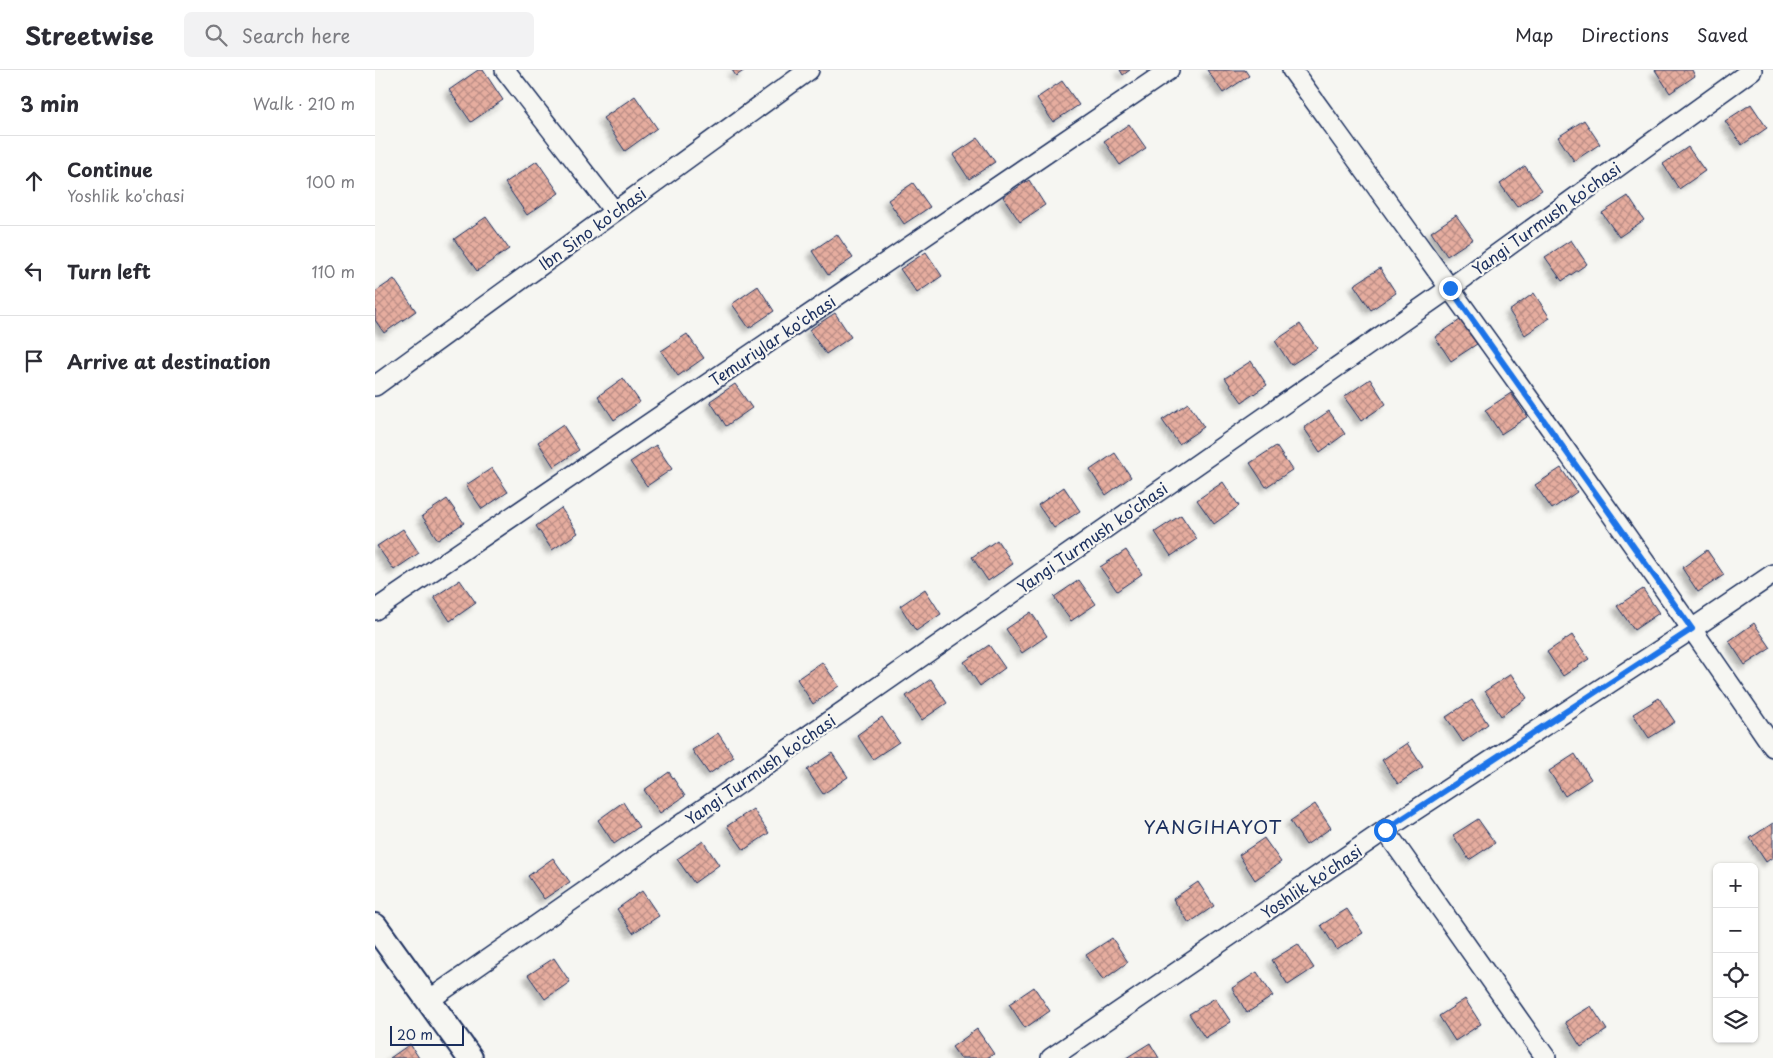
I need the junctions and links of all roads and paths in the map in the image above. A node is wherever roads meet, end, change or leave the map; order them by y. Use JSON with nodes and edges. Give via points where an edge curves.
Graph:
{"nodes":[{"id":1,"x":505,"y":70,"type":"edge"},
{"id":2,"x":809,"y":70,"type":"edge"},
{"id":3,"x":1169,"y":70,"type":"edge"},
{"id":4,"x":1292,"y":70,"type":"edge"},
{"id":5,"x":1752,"y":70,"type":"edge"},
{"id":6,"x":613,"y":211,"type":"junction"},
{"id":7,"x":1450,"y":288,"type":"junction"},
{"id":8,"x":376,"y":384,"type":"edge"},
{"id":9,"x":1773,"y":574,"type":"edge"},
{"id":10,"x":375,"y":610,"type":"edge"},
{"id":11,"x":1692,"y":629,"type":"junction"},
{"id":12,"x":1773,"y":747,"type":"edge"},
{"id":13,"x":1385,"y":830,"type":"junction"},
{"id":14,"x":375,"y":926,"type":"edge"},
{"id":15,"x":429,"y":1000,"type":"junction"},
{"id":16,"x":470,"y":1058,"type":"edge"},
{"id":17,"x":1051,"y":1058,"type":"edge"},
{"id":18,"x":1546,"y":1058,"type":"edge"}],
"edges":[{"from":1,"to":6,"type":"street"},
{"from":2,"to":6,"type":"street","name":"Ibn Sino ko'chasi"},
{"from":3,"to":10,"type":"street","name":"Temuriylar ko'chasi"},
{"from":4,"to":7,"type":"street"},
{"from":5,"to":7,"type":"street","name":"Yangi Turmush ko'chasi"},
{"from":6,"to":8,"type":"street","name":"Ibn Sino ko'chasi"},
{"from":7,"to":11,"type":"street"},
{"from":7,"to":15,"type":"street","name":"Yangi Turmush ko'chasi"},
{"from":9,"to":11,"type":"street","name":"Yoshlik ko'chasi"},
{"from":11,"to":12,"type":"street"},
{"from":11,"to":13,"type":"street","name":"Yoshlik ko'chasi"},
{"from":13,"to":17,"type":"street","name":"Yoshlik ko'chasi"},
{"from":13,"to":18,"type":"street"},
{"from":14,"to":15,"type":"street"},
{"from":15,"to":16,"type":"street"}]}
